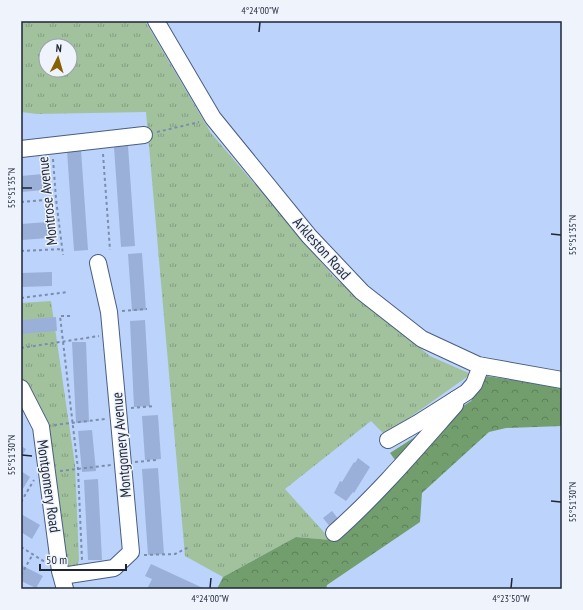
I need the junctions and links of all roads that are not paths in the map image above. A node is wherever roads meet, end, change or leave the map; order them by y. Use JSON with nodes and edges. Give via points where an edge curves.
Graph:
{"nodes":[{"id":1,"x":156,"y":21,"type":"edge"},
{"id":2,"x":144,"y":135,"type":"road end"},
{"id":3,"x":21,"y":149,"type":"edge"},
{"id":4,"x":98,"y":263,"type":"dead end"},
{"id":5,"x":481,"y":366,"type":"junction"},
{"id":6,"x":562,"y":380,"type":"edge"},
{"id":7,"x":21,"y":388,"type":"edge"},
{"id":8,"x":456,"y":399,"type":"junction"},
{"id":9,"x":388,"y":440,"type":"dead end"},
{"id":10,"x":334,"y":533,"type":"dead end"},
{"id":11,"x":66,"y":578,"type":"edge"}],
"edges":[{"from":1,"to":5,"type":"street","name":"Arkleston Road","via":[[213,118],[309,236],[362,292],[422,339]]},
{"from":2,"to":3,"type":"street"},
{"from":4,"to":11,"type":"street","name":"Montgomery Avenue","via":[[109,312],[131,552],[114,568]]},
{"from":5,"to":6,"type":"street","name":"Arkleston Road"},
{"from":5,"to":8,"type":"street","via":[[474,384]]},
{"from":7,"to":11,"type":"street","name":"Montgomery Road","via":[[41,427],[41,475]]},
{"from":8,"to":9,"type":"street"},
{"from":8,"to":10,"type":"street","via":[[455,405],[389,480],[361,510]]}]}
